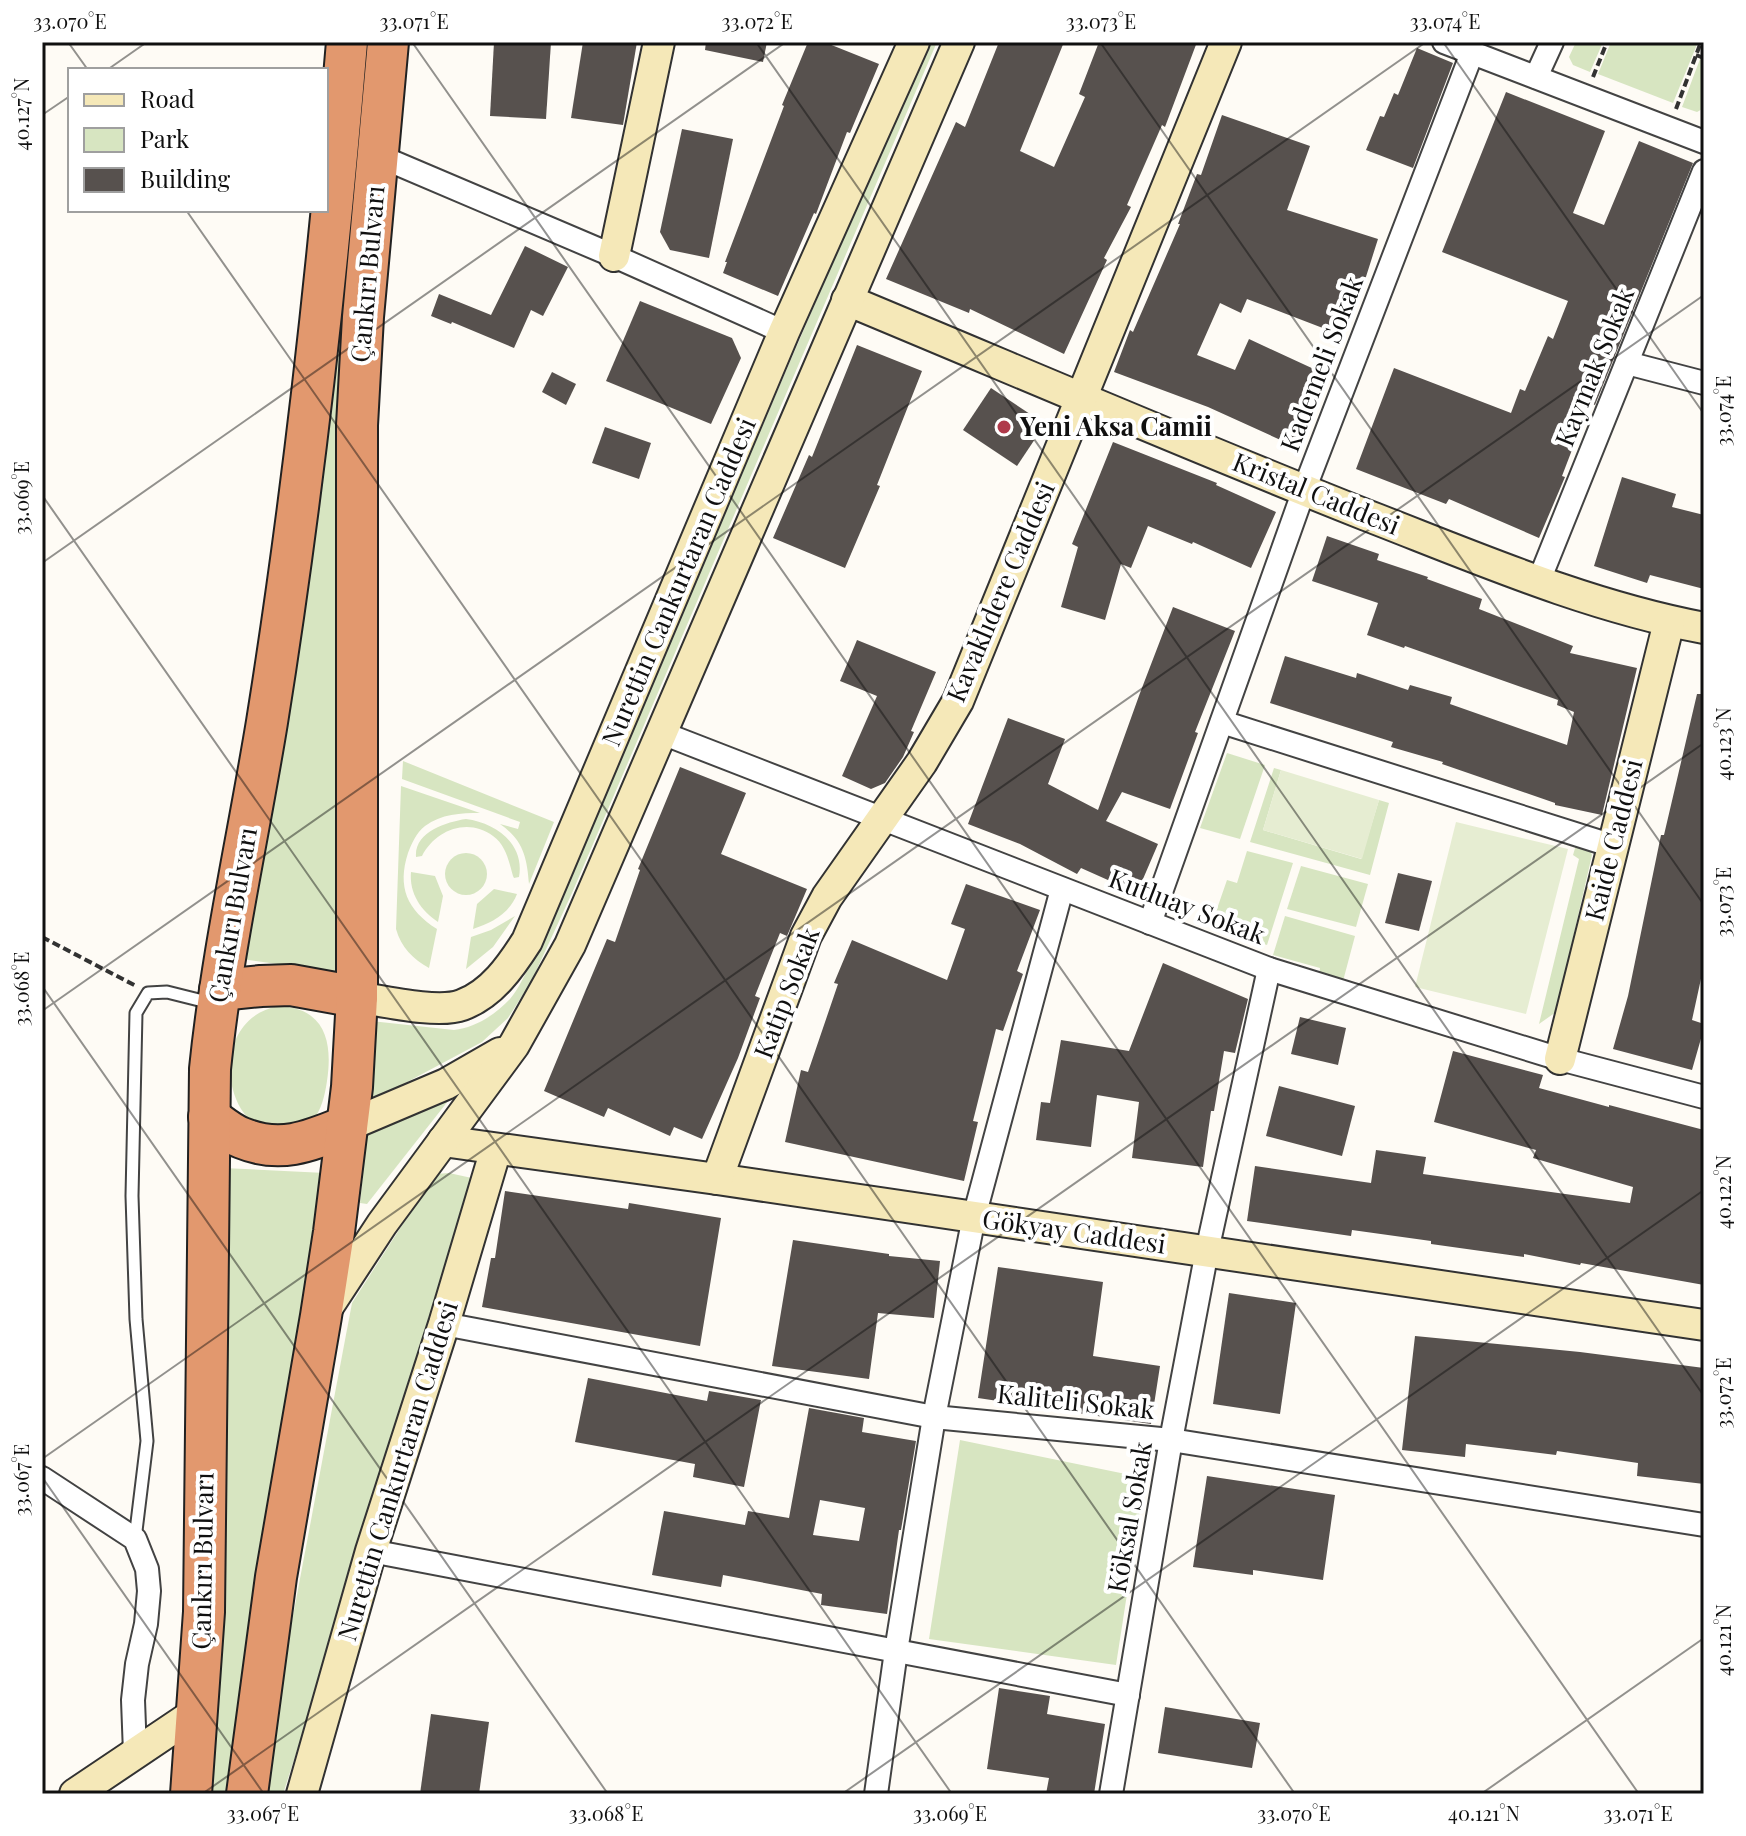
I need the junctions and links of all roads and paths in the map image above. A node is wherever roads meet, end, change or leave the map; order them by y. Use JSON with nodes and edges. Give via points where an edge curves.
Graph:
{"nodes":[{"id":1,"x":347,"y":42,"type":"edge"},
{"id":2,"x":388,"y":42,"type":"edge"},
{"id":3,"x":659,"y":42,"type":"edge"},
{"id":4,"x":914,"y":42,"type":"edge"},
{"id":5,"x":959,"y":42,"type":"edge"},
{"id":6,"x":1226,"y":42,"type":"edge"},
{"id":7,"x":1444,"y":42,"type":"edge"},
{"id":8,"x":1552,"y":42,"type":"edge"},
{"id":9,"x":1607,"y":42,"type":"edge"},
{"id":10,"x":1701,"y":42,"type":"edge"},
{"id":11,"x":1472,"y":53,"type":"junction"},
{"id":12,"x":1696,"y":55,"type":"junction"},
{"id":13,"x":1704,"y":58,"type":"edge"},
{"id":14,"x":1536,"y":77,"type":"junction"},
{"id":15,"x":1593,"y":77,"type":"dead end"},
{"id":16,"x":1676,"y":109,"type":"dead end"},
{"id":17,"x":1704,"y":142,"type":"edge"},
{"id":18,"x":379,"y":156,"type":"junction"},
{"id":19,"x":1704,"y":171,"type":"edge"},
{"id":20,"x":614,"y":256,"type":"junction"},
{"id":21,"x":847,"y":300,"type":"junction"},
{"id":22,"x":784,"y":332,"type":"junction"},
{"id":23,"x":1627,"y":363,"type":"junction"},
{"id":24,"x":1704,"y":383,"type":"edge"},
{"id":25,"x":1082,"y":397,"type":"junction"},
{"id":26,"x":1304,"y":490,"type":"junction"},
{"id":27,"x":1538,"y":583,"type":"junction"},
{"id":28,"x":1669,"y":622,"type":"junction"},
{"id":29,"x":1704,"y":628,"type":"edge"},
{"id":30,"x":1222,"y":722,"type":"junction"},
{"id":31,"x":662,"y":733,"type":"junction"},
{"id":32,"x":882,"y":820,"type":"junction"},
{"id":33,"x":1613,"y":846,"type":"junction"},
{"id":34,"x":1062,"y":889,"type":"junction"},
{"id":35,"x":1150,"y":923,"type":"junction"},
{"id":36,"x":42,"y":937,"type":"edge"},
{"id":37,"x":1269,"y":969,"type":"junction"},
{"id":38,"x":148,"y":993,"type":"junction"},
{"id":39,"x":219,"y":997,"type":"junction"},
{"id":40,"x":357,"y":997,"type":"junction"},
{"id":41,"x":514,"y":1045,"type":"junction"},
{"id":42,"x":1560,"y":1059,"type":"junction"},
{"id":43,"x":1704,"y":1097,"type":"edge"},
{"id":44,"x":209,"y":1117,"type":"junction"},
{"id":45,"x":347,"y":1126,"type":"junction"},
{"id":46,"x":443,"y":1141,"type":"junction"},
{"id":47,"x":496,"y":1149,"type":"junction"},
{"id":48,"x":717,"y":1179,"type":"junction"},
{"id":49,"x":974,"y":1217,"type":"junction"},
{"id":50,"x":1207,"y":1251,"type":"junction"},
{"id":51,"x":321,"y":1316,"type":"junction"},
{"id":52,"x":444,"y":1324,"type":"junction"},
{"id":53,"x":1704,"y":1325,"type":"edge"},
{"id":54,"x":934,"y":1417,"type":"junction"},
{"id":55,"x":1171,"y":1440,"type":"junction"},
{"id":56,"x":42,"y":1478,"type":"edge"},
{"id":57,"x":1704,"y":1525,"type":"edge"},
{"id":58,"x":135,"y":1539,"type":"junction"},
{"id":59,"x":371,"y":1551,"type":"junction"},
{"id":60,"x":896,"y":1651,"type":"junction"},
{"id":61,"x":1128,"y":1695,"type":"junction"},
{"id":62,"x":197,"y":1712,"type":"junction"},
{"id":63,"x":135,"y":1753,"type":"junction"},
{"id":64,"x":75,"y":1794,"type":"edge"},
{"id":65,"x":191,"y":1794,"type":"edge"},
{"id":66,"x":247,"y":1794,"type":"edge"},
{"id":67,"x":302,"y":1794,"type":"edge"},
{"id":68,"x":876,"y":1794,"type":"edge"},
{"id":69,"x":1111,"y":1794,"type":"edge"}],
"edges":[{"from":1,"to":39,"type":"highway","name":"Çankırı Bulvarı","via":[[294,531]]},
{"from":2,"to":18,"type":"highway","name":"Çankırı Bulvarı"},
{"from":3,"to":20,"type":"street"},
{"from":4,"to":22,"type":"street","name":"Nurettin Cankurtaran Caddesi"},
{"from":5,"to":21,"type":"street","name":"Nurettin Cankurtaran Caddesi"},
{"from":6,"to":25,"type":"street","name":"Kavaklıdere Caddesi"},
{"from":7,"to":11,"type":"street"},
{"from":8,"to":14,"type":"street"},
{"from":9,"to":15,"type":"path"},
{"from":10,"to":12,"type":"path"},
{"from":11,"to":14,"type":"street"},
{"from":11,"to":26,"type":"street","name":"Kademeli Sokak"},
{"from":12,"to":13,"type":"path"},
{"from":12,"to":16,"type":"path"},
{"from":14,"to":17,"type":"street"},
{"from":18,"to":20,"type":"street"},
{"from":18,"to":40,"type":"highway","name":"Çankırı Bulvarı","via":[[357,425]]},
{"from":19,"to":23,"type":"street","name":"Kaymak Sokak"},
{"from":20,"to":22,"type":"street"},
{"from":21,"to":25,"type":"street","name":"Kristal Caddesi"},
{"from":21,"to":31,"type":"street","name":"Nurettin Cankurtaran Caddesi"},
{"from":22,"to":40,"type":"street","name":"Nurettin Cankurtaran Caddesi","via":[[545,901],[513,963],[499,980],[462,1005],[434,1007]]},
{"from":23,"to":24,"type":"street"},
{"from":23,"to":27,"type":"street","name":"Kaymak Sokak"},
{"from":25,"to":26,"type":"street","name":"Kristal Caddesi"},
{"from":25,"to":32,"type":"street","name":"Kavaklıdere Caddesi","via":[[958,701]]},
{"from":26,"to":27,"type":"street","name":"Kristal Caddesi"},
{"from":26,"to":30,"type":"street","name":"Kademeli Sokak"},
{"from":27,"to":28,"type":"street","name":"Kristal Caddesi"},
{"from":28,"to":29,"type":"street","name":"Kristal Caddesi"},
{"from":28,"to":33,"type":"street","name":"Kaide Caddesi"},
{"from":30,"to":33,"type":"street"},
{"from":30,"to":35,"type":"street","name":"Kademeli Sokak"},
{"from":31,"to":32,"type":"street","name":"Kutluay Sokak"},
{"from":31,"to":41,"type":"street","name":"Nurettin Cankurtaran Caddesi","via":[[570,945]]},
{"from":32,"to":34,"type":"street","name":"Kutluay Sokak"},
{"from":32,"to":48,"type":"street","name":"Katip Sokak","via":[[806,936]]},
{"from":33,"to":42,"type":"street","name":"Kaide Caddesi"},
{"from":34,"to":35,"type":"street","name":"Kutluay Sokak"},
{"from":34,"to":49,"type":"street"},
{"from":35,"to":37,"type":"street","name":"Kutluay Sokak"},
{"from":36,"to":38,"type":"path"},
{"from":37,"to":42,"type":"street","name":"Kutluay Sokak"},
{"from":37,"to":50,"type":"street","name":"Köksal Sokak"},
{"from":38,"to":39,"type":"lane"},
{"from":38,"to":58,"type":"lane","via":[[136,1013],[132,1196],[147,1441]]},
{"from":39,"to":40,"type":"highway","via":[[291,985]]},
{"from":39,"to":44,"type":"highway","name":"Çankırı Bulvarı"},
{"from":40,"to":45,"type":"highway","name":"Çankırı Bulvarı"},
{"from":41,"to":45,"type":"street","via":[[446,1084]]},
{"from":41,"to":46,"type":"street","name":"Nurettin Cankurtaran Caddesi"},
{"from":42,"to":43,"type":"street","name":"Kutluay Sokak"},
{"from":44,"to":45,"type":"highway","via":[[240,1138],[279,1146]]},
{"from":44,"to":62,"type":"highway","name":"Çankırı Bulvarı","via":[[204,1612]]},
{"from":45,"to":51,"type":"highway","name":"Çankırı Bulvarı"},
{"from":46,"to":47,"type":"street","name":"Gökyay Caddesi"},
{"from":46,"to":51,"type":"street","name":"Nurettin Cankurtaran Caddesi"},
{"from":47,"to":48,"type":"street","name":"Gökyay Caddesi"},
{"from":47,"to":52,"type":"street","name":"Nurettin Cankurtaran Caddesi"},
{"from":48,"to":49,"type":"street","name":"Gökyay Caddesi"},
{"from":49,"to":50,"type":"street","name":"Gökyay Caddesi"},
{"from":49,"to":54,"type":"street"},
{"from":50,"to":53,"type":"street","name":"Gökyay Caddesi"},
{"from":50,"to":55,"type":"street","name":"Köksal Sokak"},
{"from":51,"to":66,"type":"highway","name":"Çankırı Bulvarı","via":[[276,1577]]},
{"from":52,"to":54,"type":"street","name":"Kaliteli Sokak"},
{"from":52,"to":59,"type":"street","name":"Nurettin Cankurtaran Caddesi"},
{"from":54,"to":55,"type":"street","name":"Kaliteli Sokak"},
{"from":54,"to":60,"type":"street"},
{"from":55,"to":57,"type":"street","name":"Kaliteli Sokak"},
{"from":55,"to":61,"type":"street","name":"Köksal Sokak"},
{"from":56,"to":58,"type":"street"},
{"from":58,"to":63,"type":"street","via":[[149,1591],[133,1700]]},
{"from":59,"to":60,"type":"street"},
{"from":59,"to":67,"type":"street","name":"Nurettin Cankurtaran Caddesi"},
{"from":60,"to":61,"type":"street"},
{"from":60,"to":68,"type":"street"},
{"from":61,"to":69,"type":"street","name":"Köksal Sokak"},
{"from":62,"to":63,"type":"street"},
{"from":62,"to":65,"type":"highway","name":"Çankırı Bulvarı"},
{"from":63,"to":64,"type":"street"}]}
